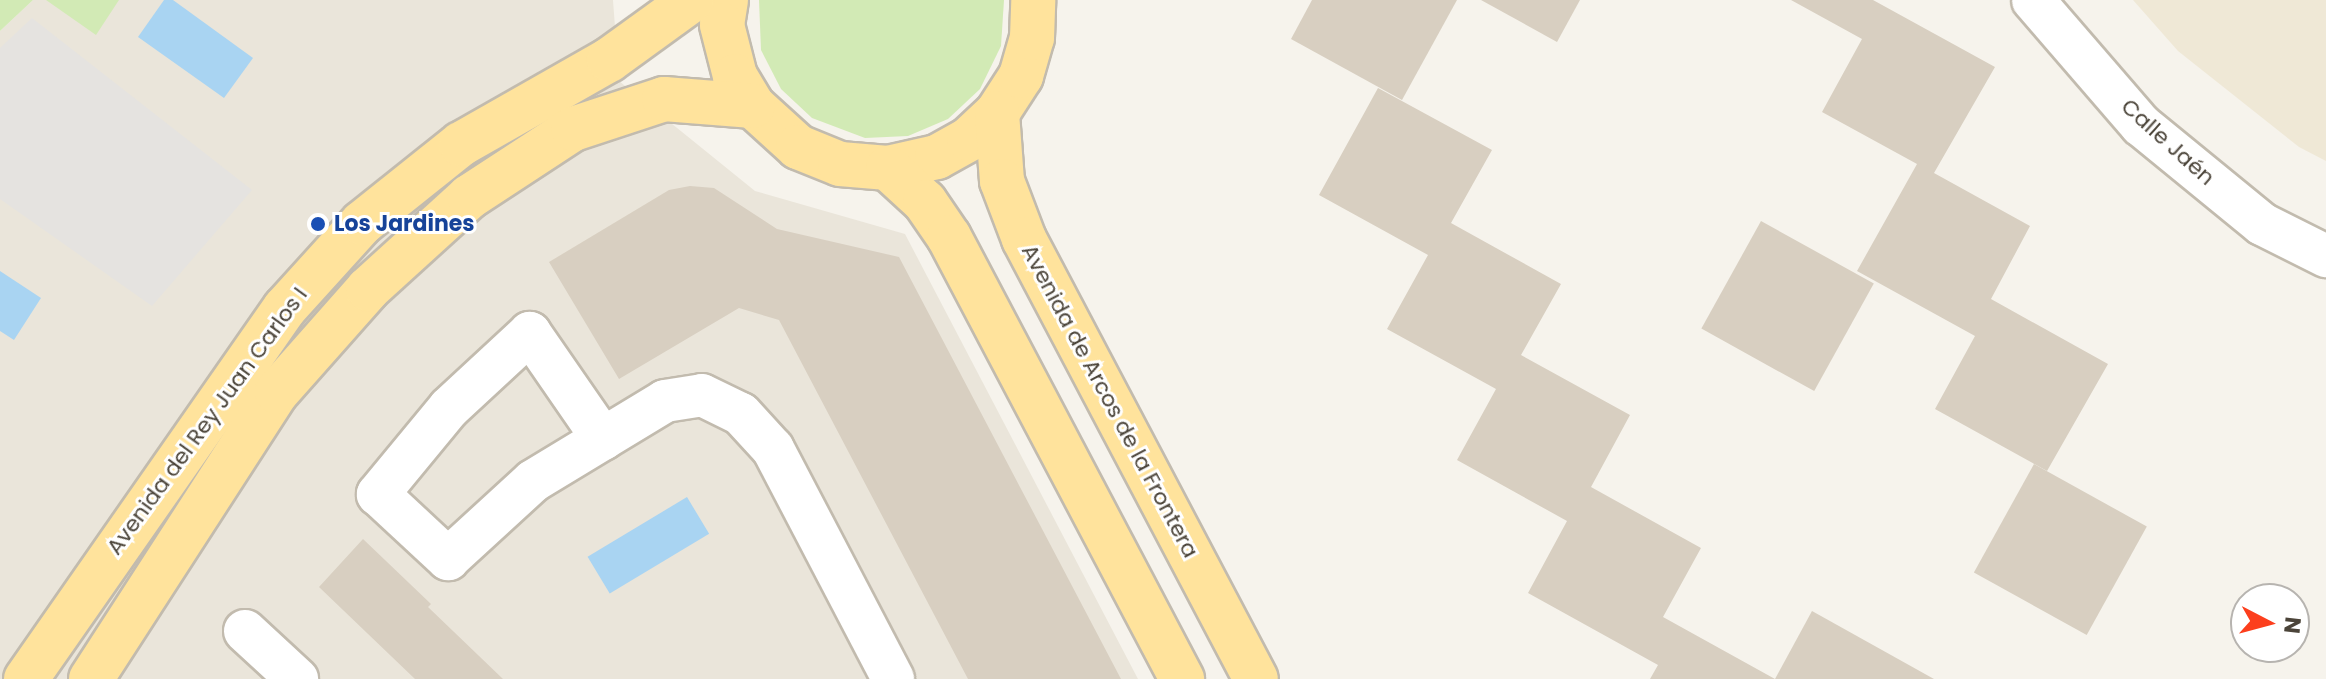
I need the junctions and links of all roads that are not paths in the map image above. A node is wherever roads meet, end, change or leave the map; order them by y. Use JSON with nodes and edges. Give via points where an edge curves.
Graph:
{"nodes":[{"id":1,"x":692,"y":0,"type":"edge"},
{"id":2,"x":726,"y":0,"type":"edge"},
{"id":3,"x":1033,"y":0,"type":"edge"},
{"id":4,"x":2033,"y":0,"type":"edge"},
{"id":5,"x":753,"y":106,"type":"junction"},
{"id":6,"x":997,"y":113,"type":"junction"},
{"id":7,"x":888,"y":168,"type":"junction"},
{"id":8,"x":2326,"y":256,"type":"edge"},
{"id":9,"x":603,"y":439,"type":"junction"},
{"id":10,"x":245,"y":631,"type":"dead end"},
{"id":11,"x":26,"y":679,"type":"edge"},
{"id":12,"x":91,"y":679,"type":"edge"},
{"id":13,"x":297,"y":679,"type":"edge"},
{"id":14,"x":893,"y":679,"type":"edge"},
{"id":15,"x":1182,"y":679,"type":"edge"},
{"id":16,"x":1256,"y":679,"type":"edge"}],
"edges":[{"from":1,"to":11,"type":"main road","name":"Avenida del Rey Juan Carlos I","via":[[609,60],[461,144],[362,223],[285,308]]},
{"from":2,"to":5,"type":"main road","via":[[722,25],[735,76]]},
{"from":3,"to":6,"type":"main road","via":[[1032,38],[1021,76]]},
{"from":4,"to":8,"type":"street","name":"Calle Jaén","via":[[2141,125],[2262,224]]},
{"from":5,"to":7,"type":"main road","via":[[798,147],[840,164]]},
{"from":5,"to":12,"type":"main road","name":"Avenida del Rey Juan Carlos I","via":[[664,99],[573,129],[469,197],[368,289],[277,392]]},
{"from":6,"to":7,"type":"main road","via":[[969,139],[937,157]]},
{"from":6,"to":16,"type":"main road","name":"Avenida de Arcos de la Frontera","via":[[1002,181],[1024,239]]},
{"from":7,"to":15,"type":"main road","via":[[925,202],[949,237]]},
{"from":9,"to":9,"type":"street","via":[[530,333],[449,408],[378,494],[448,559],[533,481]]},
{"from":9,"to":14,"type":"street","via":[[665,401],[702,395],[741,414],[773,449]]},
{"from":10,"to":13,"type":"street"}]}
